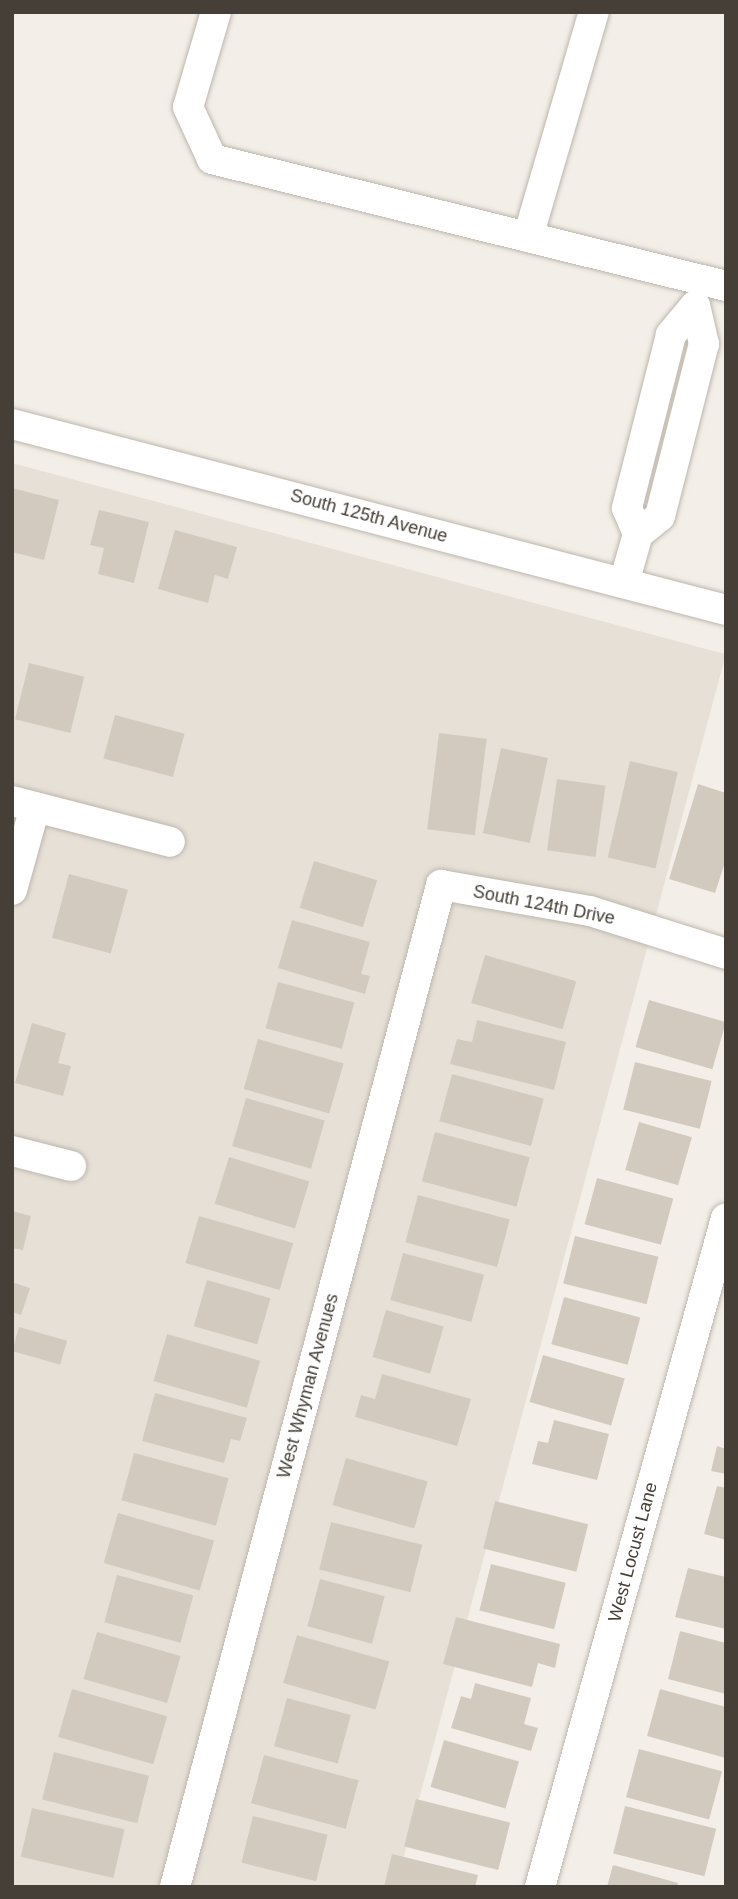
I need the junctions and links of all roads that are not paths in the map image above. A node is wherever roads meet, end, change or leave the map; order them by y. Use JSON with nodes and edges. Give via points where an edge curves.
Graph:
{"nodes":[{"id":1,"x":216,"y":12,"type":"edge"},
{"id":2,"x":594,"y":12,"type":"edge"},
{"id":3,"x":528,"y":237,"type":"junction"},
{"id":4,"x":709,"y":291,"type":"edge"},
{"id":5,"x":12,"y":424,"type":"edge"},
{"id":6,"x":624,"y":583,"type":"junction"},
{"id":7,"x":726,"y":610,"type":"edge"},
{"id":8,"x":24,"y":804,"type":"edge"},
{"id":9,"x":170,"y":842,"type":"dead end"},
{"id":10,"x":441,"y":885,"type":"joint"},
{"id":11,"x":12,"y":890,"type":"edge"},
{"id":12,"x":726,"y":954,"type":"edge"},
{"id":13,"x":12,"y":1151,"type":"edge"},
{"id":14,"x":71,"y":1166,"type":"dead end"},
{"id":15,"x":726,"y":1218,"type":"edge"},
{"id":16,"x":175,"y":1887,"type":"edge"},
{"id":17,"x":540,"y":1887,"type":"edge"}],
"edges":[{"from":1,"to":3,"type":"street","via":[[188,107],[212,159]]},
{"from":2,"to":3,"type":"street"},
{"from":3,"to":4,"type":"street"},
{"from":4,"to":6,"type":"street","via":[[704,344],[660,516],[638,534]]},
{"from":5,"to":6,"type":"street","name":"South 125th Avenue"},
{"from":6,"to":7,"type":"street","name":"South 125th Avenue"},
{"from":8,"to":9,"type":"street"},
{"from":8,"to":11,"type":"street"},
{"from":10,"to":12,"type":"street","name":"South 124th Drive","via":[[590,911]]},
{"from":10,"to":16,"type":"street","name":"West Whyman Avenues"},
{"from":13,"to":14,"type":"street"},
{"from":15,"to":17,"type":"street","name":"West Locust Lane"}]}
